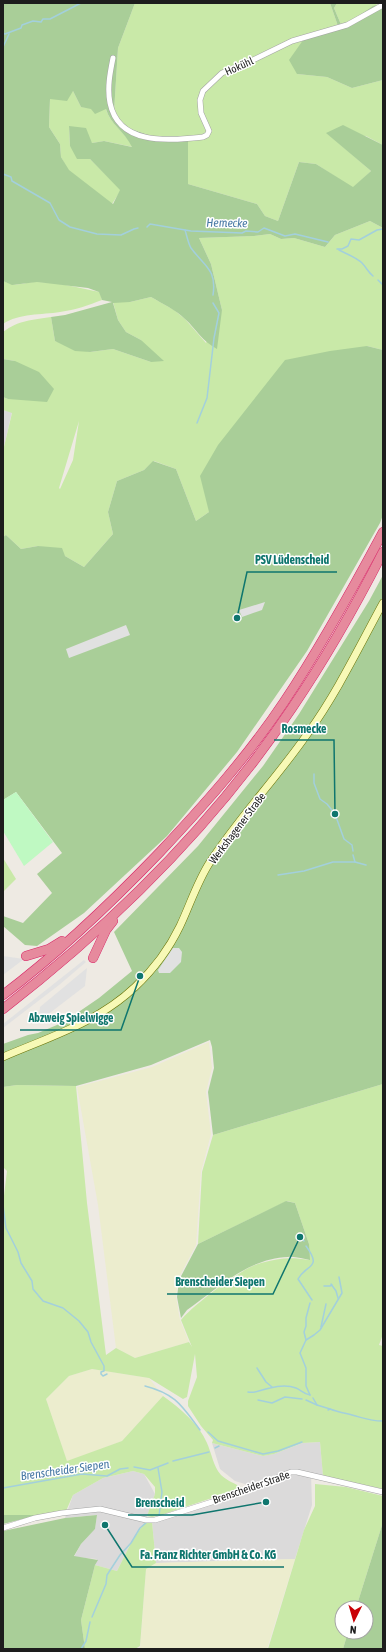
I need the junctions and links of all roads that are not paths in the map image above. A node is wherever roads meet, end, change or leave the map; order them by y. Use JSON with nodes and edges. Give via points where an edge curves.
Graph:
{"nodes":[{"id":1,"x":383,"y":5,"type":"edge"},
{"id":2,"x":112,"y":58,"type":"dead end"},
{"id":3,"x":383,"y":532,"type":"edge"},
{"id":4,"x":383,"y":552,"type":"edge"},
{"id":5,"x":383,"y":604,"type":"edge"},
{"id":6,"x":127,"y":903,"type":"junction"},
{"id":7,"x":88,"y":924,"type":"junction"},
{"id":8,"x":26,"y":956,"type":"dead end"},
{"id":9,"x":93,"y":958,"type":"dead end"},
{"id":10,"x":3,"y":995,"type":"edge"},
{"id":11,"x":3,"y":1009,"type":"edge"},
{"id":12,"x":3,"y":1056,"type":"edge"},
{"id":13,"x":383,"y":1492,"type":"edge"},
{"id":14,"x":3,"y":1528,"type":"edge"}],
"edges":[{"from":1,"to":2,"type":"street","name":"Hokühl","via":[[347,25],[292,41],[222,73],[200,96],[200,108],[209,131],[203,137],[150,139],[135,135],[125,128],[114,114],[110,102]]},
{"from":3,"to":7,"type":"highway","via":[[320,644],[283,703],[243,758],[182,828]]},
{"from":4,"to":6,"type":"highway","via":[[331,648],[292,709],[247,770],[185,844]]},
{"from":5,"to":12,"type":"main road","name":"Werkshagener Straße","via":[[322,713],[209,864],[172,941],[151,971],[124,997],[92,1019]]},
{"from":6,"to":9,"type":"highway","via":[[106,930]]},
{"from":6,"to":11,"type":"highway","via":[[39,981]]},
{"from":7,"to":8,"type":"highway","via":[[49,949]]},
{"from":7,"to":10,"type":"highway"},
{"from":13,"to":14,"type":"street","name":"Brenscheider Straße","via":[[290,1472],[234,1495],[155,1520],[100,1510],[35,1518]]}]}
